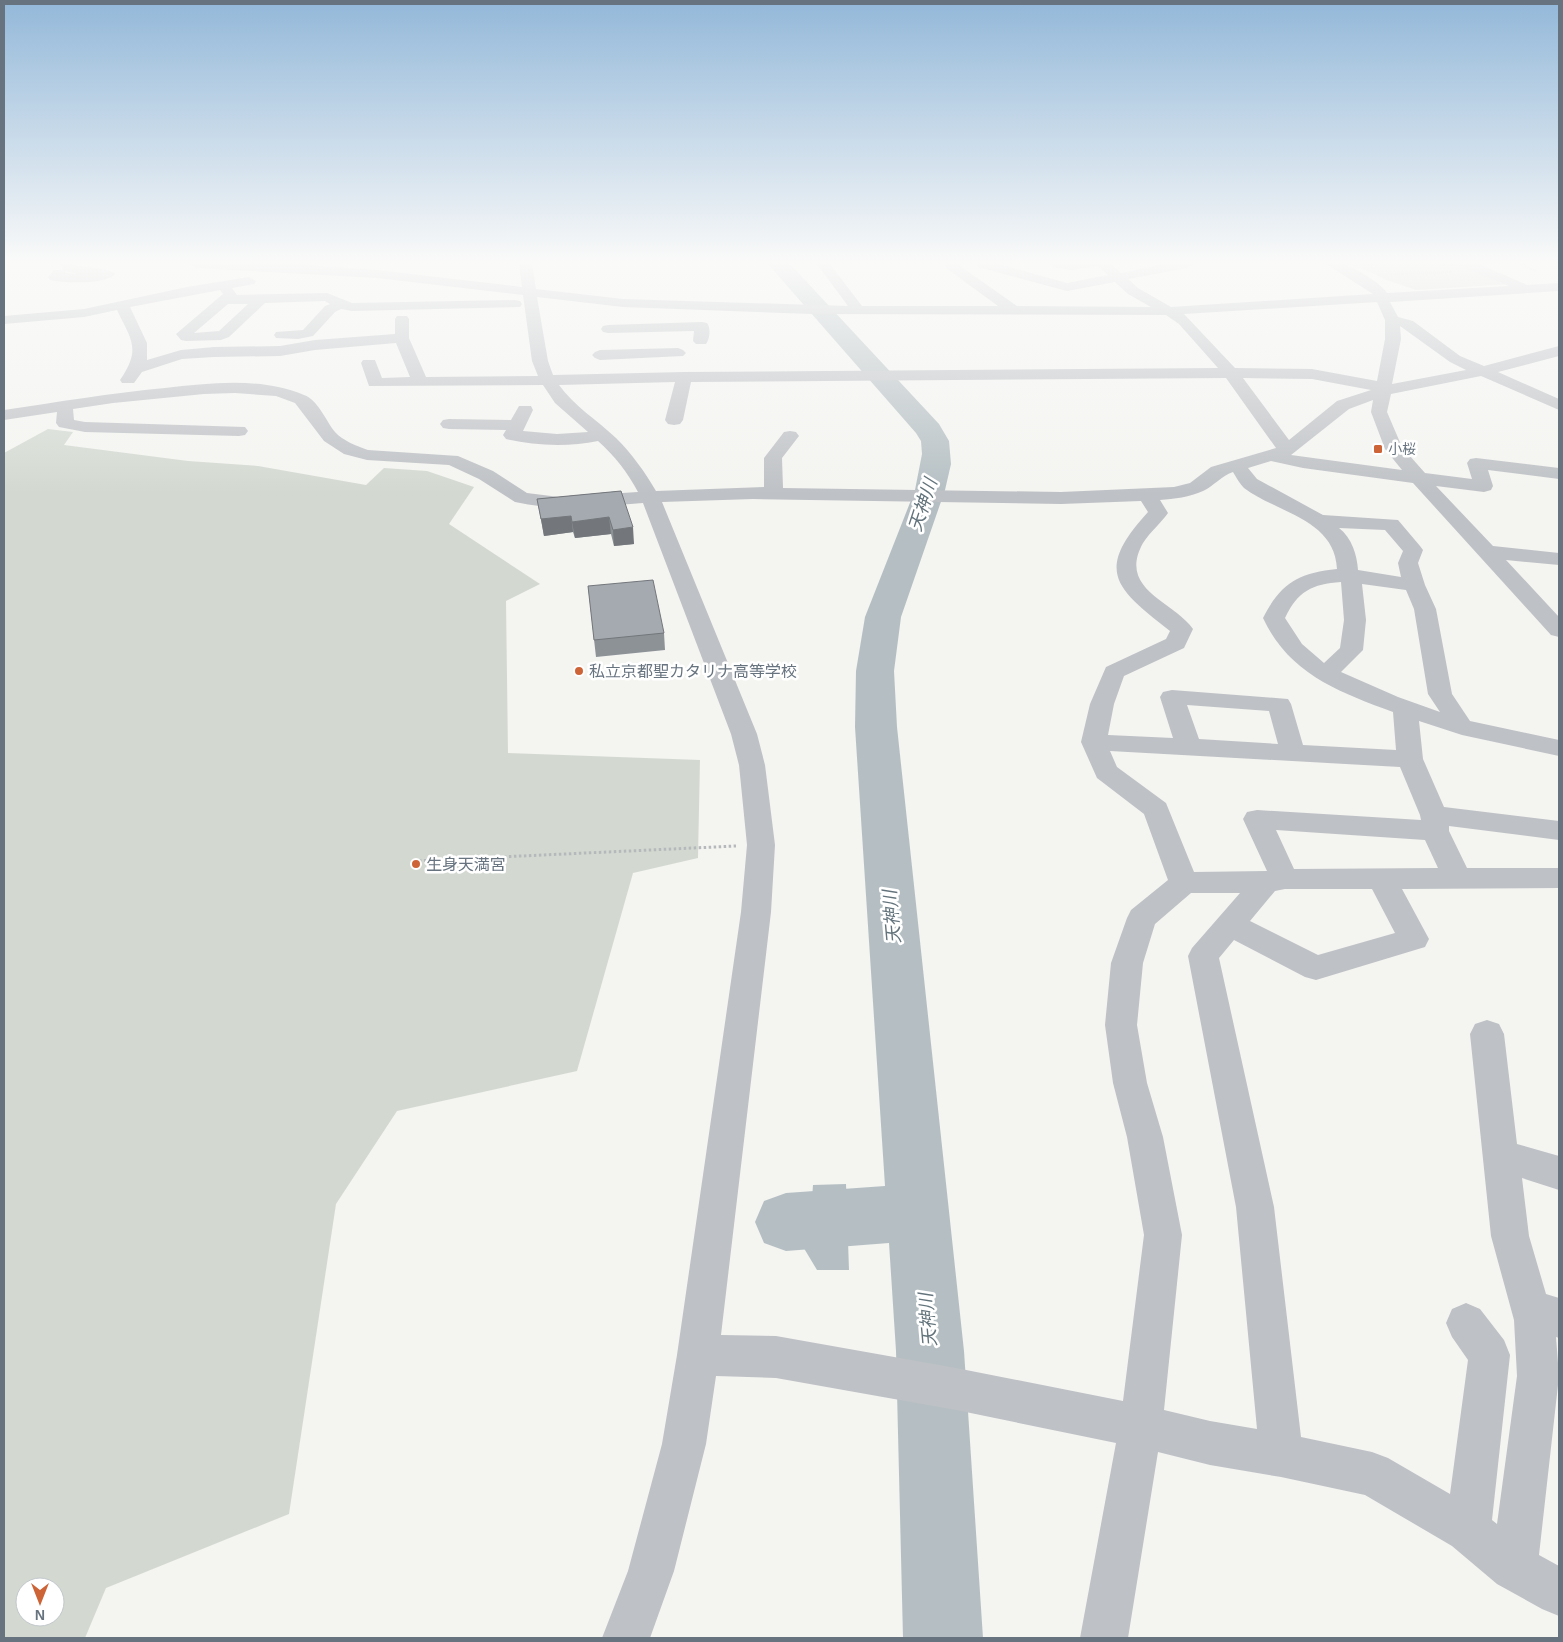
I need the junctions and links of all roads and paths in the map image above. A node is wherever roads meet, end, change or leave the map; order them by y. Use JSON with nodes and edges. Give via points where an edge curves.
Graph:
{"nodes":[{"id":1,"x":138,"y":341,"type":"edge"},
{"id":2,"x":344,"y":341,"type":"edge"},
{"id":3,"x":405,"y":341,"type":"edge"},
{"id":4,"x":537,"y":341,"type":"edge"},
{"id":5,"x":602,"y":341,"type":"edge"},
{"id":6,"x":1201,"y":341,"type":"edge"},
{"id":7,"x":1393,"y":341,"type":"edge"},
{"id":8,"x":1431,"y":341,"type":"edge"},
{"id":9,"x":1559,"y":350,"type":"edge"},
{"id":10,"x":280,"y":351,"type":"junction"},
{"id":11,"x":678,"y":353,"type":"dead end"},
{"id":12,"x":600,"y":355,"type":"junction"},
{"id":13,"x":369,"y":363,"type":"dead end"},
{"id":14,"x":138,"y":368,"type":"junction"},
{"id":15,"x":1484,"y":371,"type":"junction"},
{"id":16,"x":1230,"y":373,"type":"junction"},
{"id":17,"x":684,"y":377,"type":"junction"},
{"id":18,"x":278,"y":378,"type":"junction"},
{"id":19,"x":547,"y":379,"type":"junction"},
{"id":20,"x":590,"y":379,"type":"junction"},
{"id":21,"x":420,"y":382,"type":"junction"},
{"id":22,"x":1384,"y":389,"type":"junction"},
{"id":23,"x":113,"y":398,"type":"junction"},
{"id":24,"x":1559,"y":405,"type":"edge"},
{"id":25,"x":66,"y":406,"type":"junction"},
{"id":26,"x":525,"y":410,"type":"dead end"},
{"id":27,"x":4,"y":415,"type":"edge"},
{"id":28,"x":674,"y":420,"type":"dead end"},
{"id":29,"x":449,"y":424,"type":"dead end"},
{"id":30,"x":517,"y":426,"type":"junction"},
{"id":31,"x":239,"y":432,"type":"dead end"},
{"id":32,"x":602,"y":435,"type":"junction"},
{"id":33,"x":790,"y":436,"type":"dead end"},
{"id":34,"x":1279,"y":453,"type":"junction"},
{"id":35,"x":1237,"y":465,"type":"junction"},
{"id":36,"x":1559,"y":473,"type":"edge"},
{"id":37,"x":1420,"y":479,"type":"junction"},
{"id":38,"x":774,"y":493,"type":"junction"},
{"id":39,"x":1147,"y":495,"type":"junction"},
{"id":40,"x":650,"y":497,"type":"junction"},
{"id":41,"x":1319,"y":521,"type":"junction"},
{"id":42,"x":1487,"y":552,"type":"junction"},
{"id":43,"x":1559,"y":559,"type":"edge"},
{"id":44,"x":1350,"y":575,"type":"junction"},
{"id":45,"x":1414,"y":585,"type":"junction"},
{"id":46,"x":1559,"y":628,"type":"edge"},
{"id":47,"x":1327,"y":673,"type":"junction"},
{"id":48,"x":1406,"y":710,"type":"junction"},
{"id":49,"x":1462,"y":727,"type":"junction"},
{"id":50,"x":1094,"y":742,"type":"junction"},
{"id":51,"x":1188,"y":746,"type":"junction"},
{"id":52,"x":1559,"y":748,"type":"edge"},
{"id":53,"x":1293,"y":753,"type":"junction"},
{"id":54,"x":1410,"y":759,"type":"junction"},
{"id":55,"x":1434,"y":823,"type":"junction"},
{"id":56,"x":1559,"y":830,"type":"edge"},
{"id":57,"x":761,"y":845,"type":"junction"},
{"id":58,"x":414,"y":861,"type":"dead end"},
{"id":59,"x":1559,"y":878,"type":"edge"},
{"id":60,"x":1458,"y":879,"type":"junction"},
{"id":61,"x":1275,"y":880,"type":"junction"},
{"id":62,"x":1382,"y":880,"type":"junction"},
{"id":63,"x":1184,"y":882,"type":"junction"},
{"id":64,"x":1230,"y":925,"type":"junction"},
{"id":65,"x":1487,"y":1034,"type":"dead end"},
{"id":66,"x":1502,"y":1154,"type":"junction"},
{"id":67,"x":1559,"y":1172,"type":"edge"},
{"id":68,"x":1545,"y":1314,"type":"edge"},
{"id":69,"x":1466,"y":1323,"type":"dead end"},
{"id":70,"x":698,"y":1355,"type":"junction"},
{"id":71,"x":1141,"y":1426,"type":"junction"},
{"id":72,"x":1282,"y":1455,"type":"junction"},
{"id":73,"x":1468,"y":1530,"type":"junction"},
{"id":74,"x":1514,"y":1566,"type":"junction"},
{"id":75,"x":1559,"y":1592,"type":"edge"},
{"id":76,"x":626,"y":1638,"type":"edge"},
{"id":77,"x":1104,"y":1638,"type":"edge"}],
"edges":[{"from":1,"to":14,"type":"street","via":[[142,349]]},
{"from":2,"to":10,"type":"street"},
{"from":3,"to":21,"type":"street"},
{"from":4,"to":19,"type":"street"},
{"from":5,"to":12,"type":"street"},
{"from":6,"to":16,"type":"street"},
{"from":7,"to":22,"type":"street"},
{"from":8,"to":15,"type":"street","via":[[1455,358]]},
{"from":9,"to":15,"type":"street"},
{"from":10,"to":14,"type":"street","via":[[181,355]]},
{"from":10,"to":18,"type":"street"},
{"from":11,"to":12,"type":"street"},
{"from":12,"to":20,"type":"street"},
{"from":13,"to":21,"type":"street","via":[[375,384]]},
{"from":14,"to":23,"type":"street"},
{"from":15,"to":22,"type":"street"},
{"from":15,"to":24,"type":"street"},
{"from":16,"to":17,"type":"street"},
{"from":16,"to":22,"type":"street","via":[[1312,374]]},
{"from":16,"to":34,"type":"street"},
{"from":17,"to":20,"type":"street"},
{"from":17,"to":28,"type":"street"},
{"from":18,"to":23,"type":"street","via":[[235,388]]},
{"from":18,"to":40,"type":"street","via":[[316,415],[330,437],[350,450],[367,455],[452,460],[486,475],[522,498],[558,503]]},
{"from":19,"to":20,"type":"street"},
{"from":19,"to":21,"type":"street"},
{"from":19,"to":32,"type":"street","via":[[561,400]]},
{"from":22,"to":34,"type":"street","via":[[1343,405]]},
{"from":22,"to":37,"type":"street","via":[[1379,412],[1394,449]]},
{"from":23,"to":25,"type":"street"},
{"from":25,"to":27,"type":"street"},
{"from":25,"to":31,"type":"street","via":[[65,423],[86,427]]},
{"from":26,"to":30,"type":"street"},
{"from":29,"to":30,"type":"street"},
{"from":30,"to":32,"type":"street","via":[[512,435],[555,440]]},
{"from":32,"to":40,"type":"street","via":[[624,456]]},
{"from":33,"to":38,"type":"street","via":[[773,458]]},
{"from":34,"to":35,"type":"street"},
{"from":34,"to":37,"type":"street","via":[[1303,463]]},
{"from":35,"to":39,"type":"street","via":[[1218,471],[1197,487]]},
{"from":35,"to":41,"type":"street","via":[[1250,483]]},
{"from":36,"to":37,"type":"street","via":[[1476,463],[1484,486]]},
{"from":37,"to":42,"type":"street"},
{"from":38,"to":39,"type":"street","via":[[1060,498]]},
{"from":38,"to":40,"type":"street"},
{"from":39,"to":50,"type":"street","via":[[1158,513],[1133,543],[1126,558],[1126,574],[1135,591],[1182,629],[1176,643],[1114,672],[1102,704]]},
{"from":40,"to":57,"type":"street","via":[[744,734],[752,765]]},
{"from":41,"to":44,"type":"street","via":[[1336,534],[1343,545]]},
{"from":41,"to":45,"type":"street","via":[[1391,524],[1413,550],[1408,563]]},
{"from":42,"to":43,"type":"street"},
{"from":42,"to":46,"type":"street"},
{"from":44,"to":45,"type":"street"},
{"from":44,"to":47,"type":"street","via":[[1355,620],[1351,650]]},
{"from":44,"to":47,"type":"street","via":[[1317,577],[1289,592],[1274,618],[1284,638],[1302,657]]},
{"from":45,"to":49,"type":"street","via":[[1425,609],[1440,694]]},
{"from":47,"to":48,"type":"street"},
{"from":48,"to":49,"type":"street"},
{"from":48,"to":54,"type":"street"},
{"from":49,"to":52,"type":"street","via":[[1500,738]]},
{"from":50,"to":51,"type":"street"},
{"from":50,"to":63,"type":"street","via":[[1106,772],[1156,809]]},
{"from":51,"to":53,"type":"street"},
{"from":51,"to":53,"type":"street","via":[[1172,698],[1279,704]]},
{"from":53,"to":54,"type":"street"},
{"from":54,"to":55,"type":"street"},
{"from":55,"to":56,"type":"street"},
{"from":55,"to":60,"type":"street"},
{"from":55,"to":61,"type":"street","via":[[1257,819]]},
{"from":57,"to":58,"type":"path"},
{"from":57,"to":70,"type":"street","via":[[756,912]]},
{"from":59,"to":60,"type":"street"},
{"from":60,"to":62,"type":"street"},
{"from":61,"to":62,"type":"street"},
{"from":61,"to":63,"type":"street"},
{"from":61,"to":64,"type":"street"},
{"from":62,"to":64,"type":"street","via":[[1414,939],[1316,968]]},
{"from":63,"to":71,"type":"street","via":[[1142,918],[1127,963],[1121,1025],[1130,1083],[1145,1137],[1163,1235]]},
{"from":64,"to":72,"type":"street","via":[[1204,956],[1255,1207]]},
{"from":65,"to":66,"type":"street"},
{"from":66,"to":67,"type":"street"},
{"from":66,"to":68,"type":"street","via":[[1510,1236]]},
{"from":68,"to":74,"type":"street","via":[[1534,1320],[1538,1376]]},
{"from":69,"to":73,"type":"street","via":[[1488,1355]]},
{"from":70,"to":71,"type":"street","via":[[776,1357]]},
{"from":70,"to":76,"type":"street","via":[[684,1444],[670,1500],[651,1571]]},
{"from":71,"to":72,"type":"street","via":[[1210,1443]]},
{"from":71,"to":77,"type":"street"},
{"from":72,"to":73,"type":"street","via":[[1372,1474]]},
{"from":73,"to":74,"type":"street"},
{"from":74,"to":75,"type":"street"}]}
